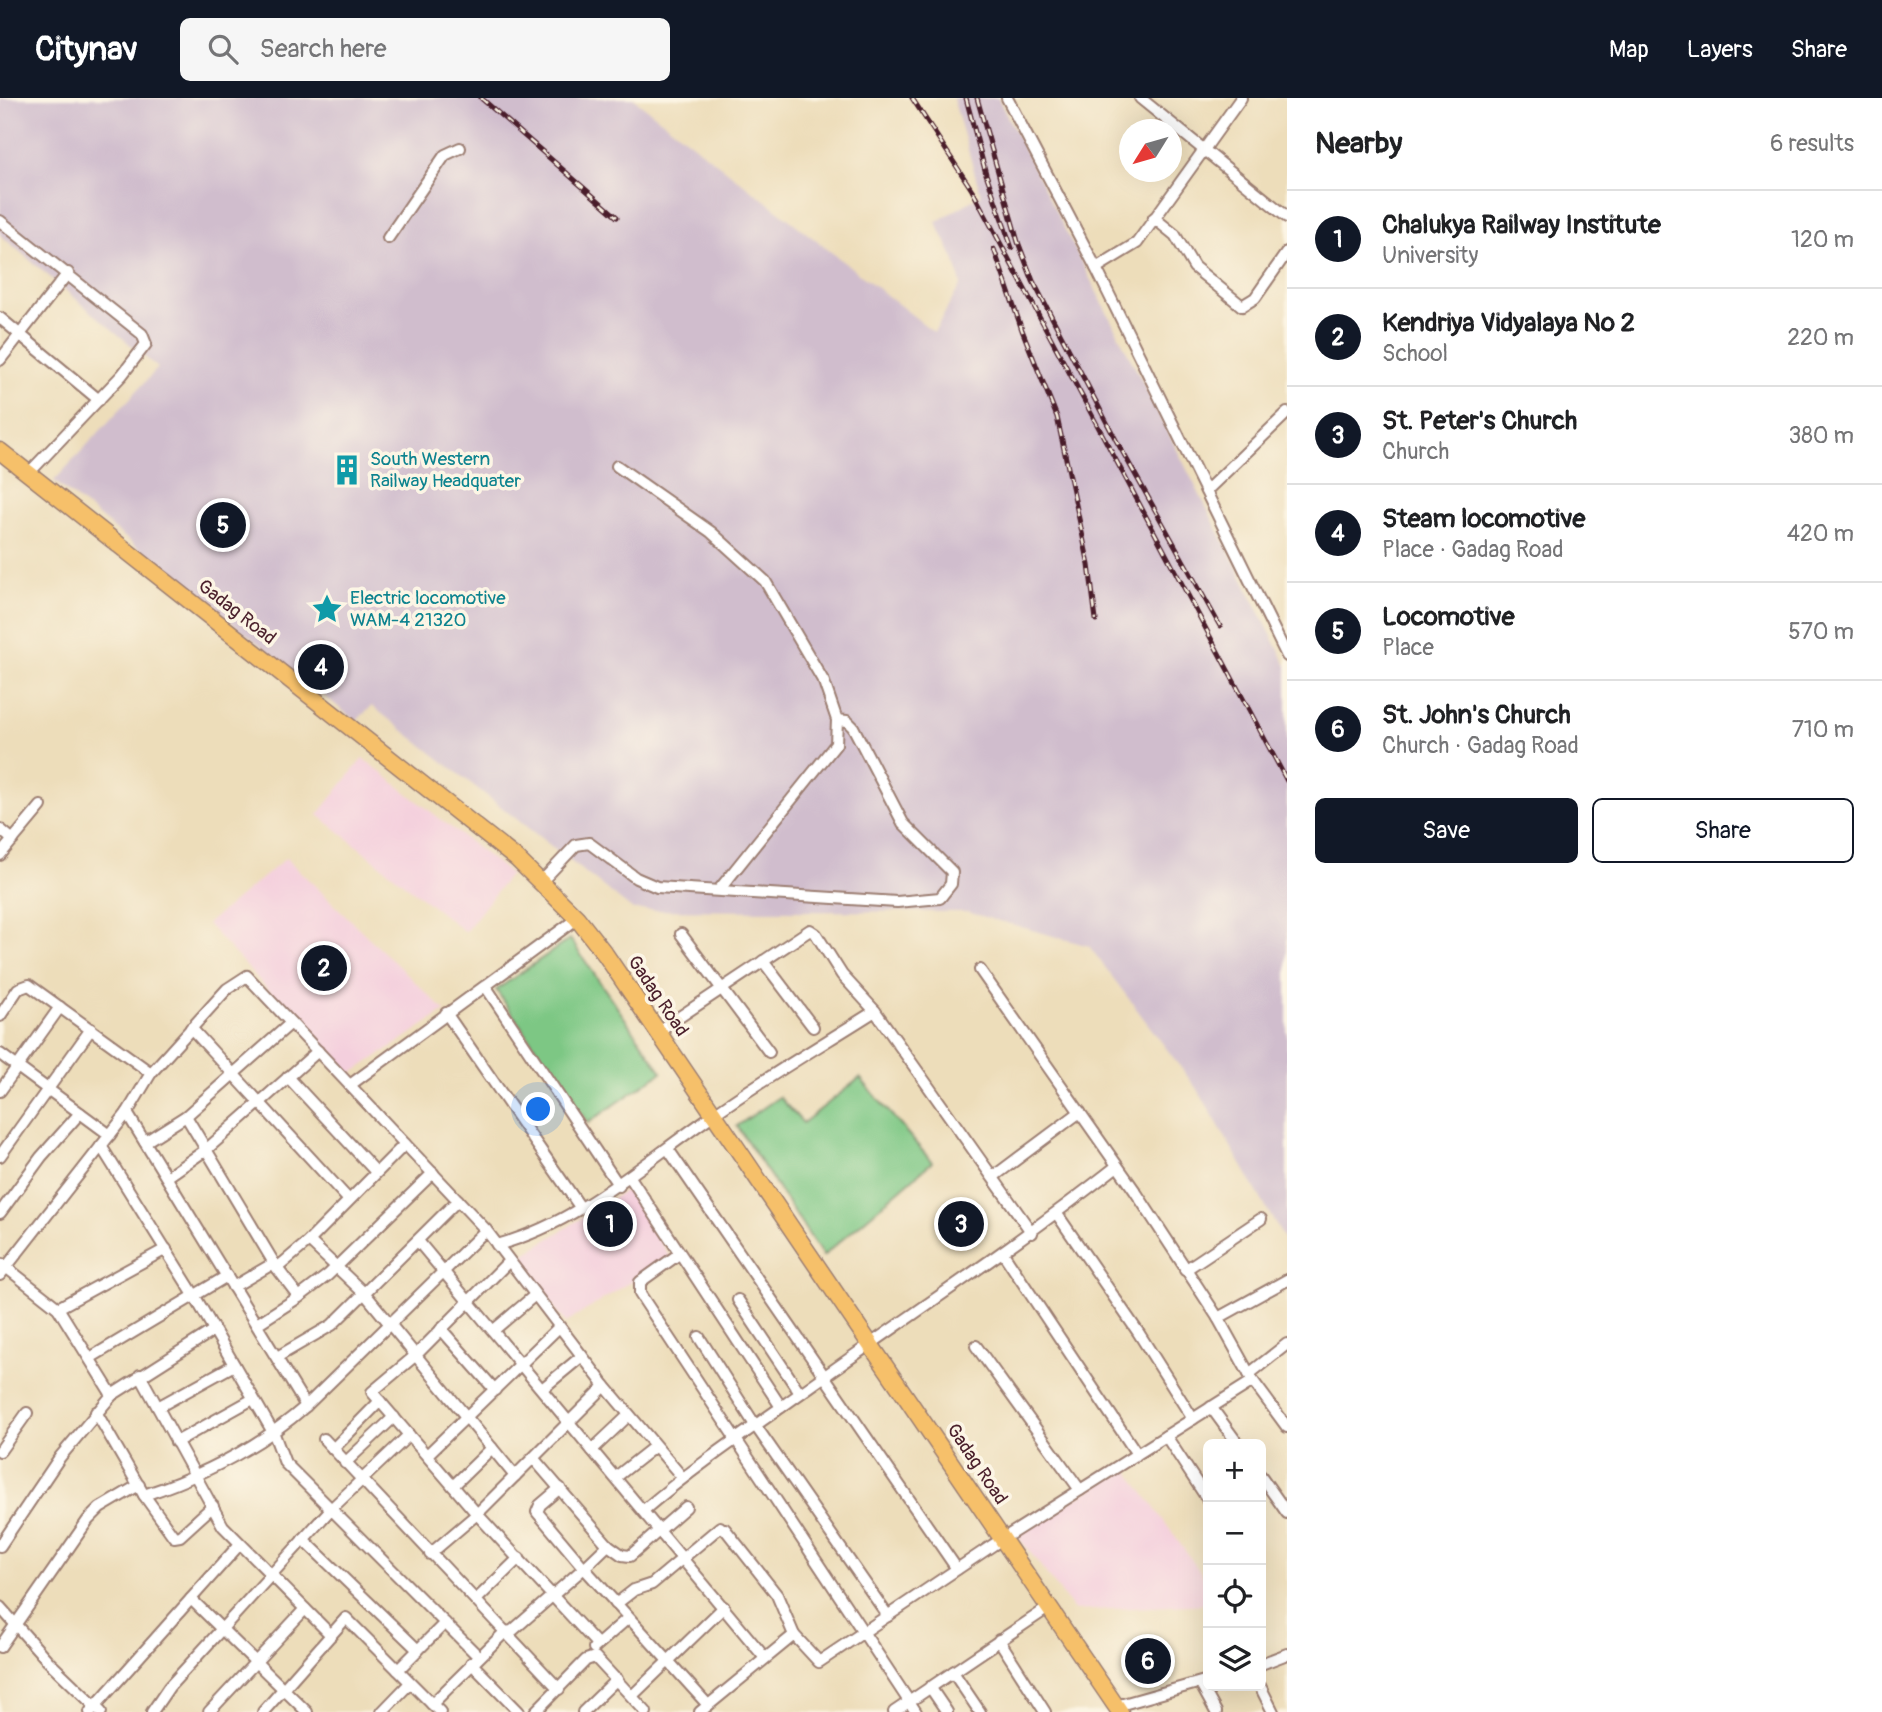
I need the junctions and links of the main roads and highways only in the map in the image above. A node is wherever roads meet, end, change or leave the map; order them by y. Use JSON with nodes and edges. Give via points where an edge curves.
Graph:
{"nodes":[{"id":1,"x":0,"y":452,"type":"edge"},
{"id":2,"x":0,"y":462,"type":"edge"},
{"id":3,"x":710,"y":1116,"type":"junction"},
{"id":4,"x":999,"y":1541,"type":"junction"},
{"id":5,"x":1116,"y":1710,"type":"edge"}],
"edges":[{"from":1,"to":3,"type":"highway","name":"Gadag Road","via":[[542,881],[604,954]]},
{"from":2,"to":3,"type":"highway","name":"Gadag Road","via":[[512,865],[570,923]]},
{"from":3,"to":4,"type":"highway","name":"Gadag Road"},
{"from":4,"to":5,"type":"highway","name":"Gadag Road"},
{"from":4,"to":5,"type":"highway","name":"Gadag Road","via":[[1042,1612]]}]}
